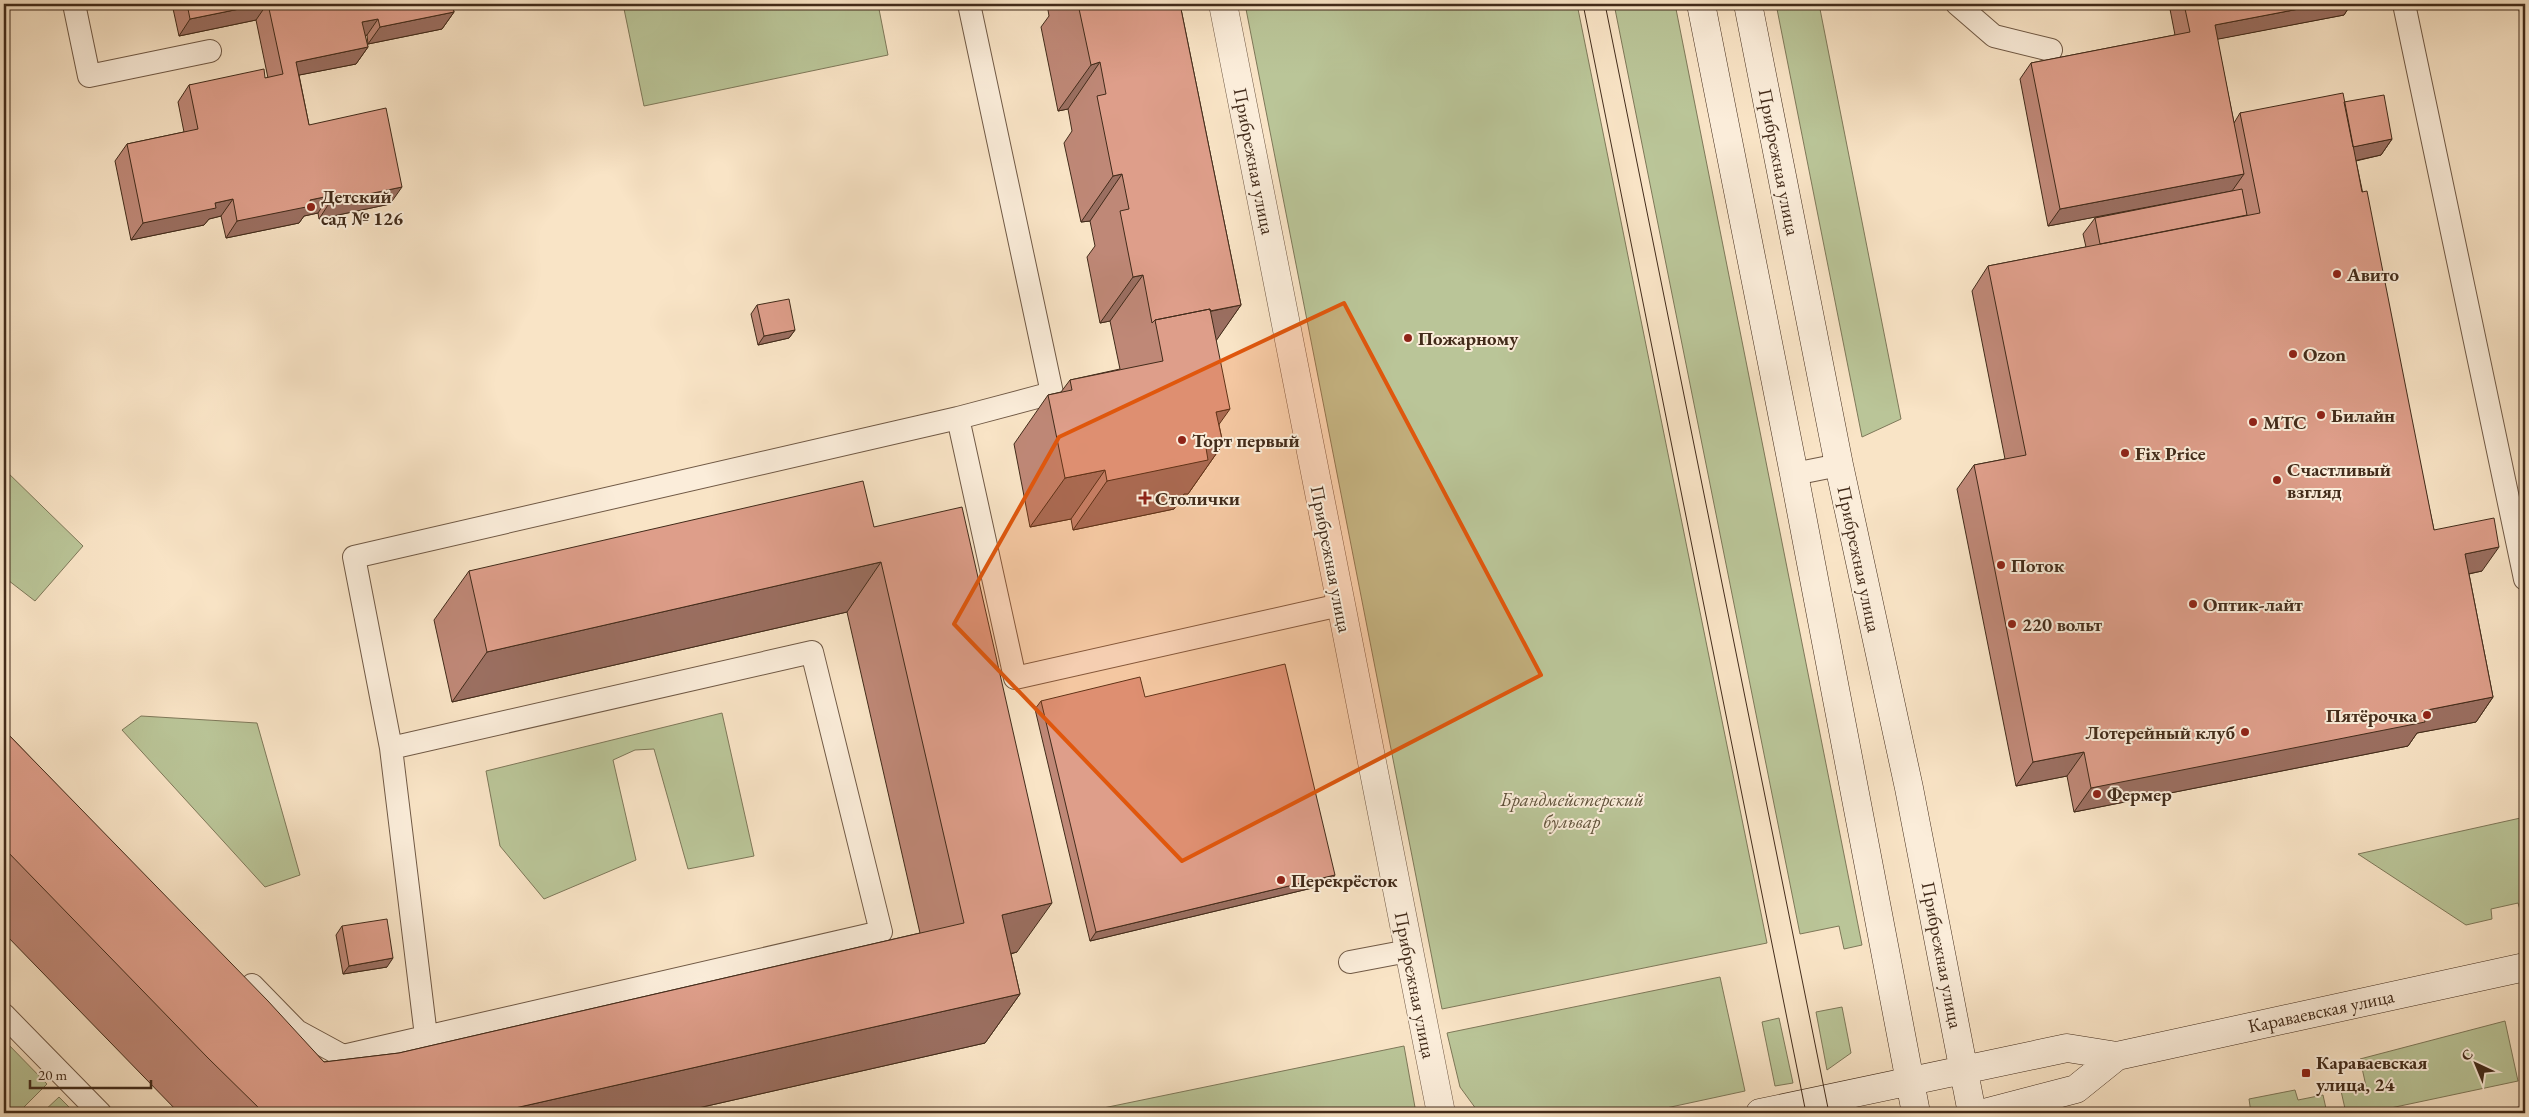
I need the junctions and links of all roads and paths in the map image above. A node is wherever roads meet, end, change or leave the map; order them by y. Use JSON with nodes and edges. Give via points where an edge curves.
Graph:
{"nodes":[{"id":1,"x":74,"y":4,"type":"edge"},
{"id":2,"x":969,"y":4,"type":"edge"},
{"id":3,"x":1223,"y":4,"type":"edge"},
{"id":4,"x":1701,"y":4,"type":"edge"},
{"id":5,"x":1748,"y":4,"type":"edge"},
{"id":6,"x":1956,"y":4,"type":"edge"},
{"id":7,"x":2404,"y":4,"type":"edge"},
{"id":8,"x":2051,"y":50,"type":"dead end"},
{"id":9,"x":210,"y":51,"type":"dead end"},
{"id":10,"x":958,"y":418,"type":"junction"},
{"id":11,"x":1839,"y":464,"type":"junction"},
{"id":12,"x":1794,"y":474,"type":"junction"},
{"id":13,"x":2525,"y":579,"type":"edge"},
{"id":14,"x":1340,"y":605,"type":"junction"},
{"id":15,"x":391,"y":748,"type":"junction"},
{"id":16,"x":1408,"y":951,"type":"junction"},
{"id":17,"x":1350,"y":962,"type":"dead end"},
{"id":18,"x":2525,"y":967,"type":"edge"},
{"id":19,"x":236,"y":969,"type":"edge"},
{"id":20,"x":4,"y":1015,"type":"edge"},
{"id":21,"x":426,"y":1036,"type":"junction"},
{"id":22,"x":2117,"y":1056,"type":"junction"},
{"id":23,"x":1964,"y":1070,"type":"junction"},
{"id":24,"x":1909,"y":1081,"type":"junction"},
{"id":25,"x":100,"y":1113,"type":"edge"},
{"id":26,"x":1441,"y":1113,"type":"edge"},
{"id":27,"x":1760,"y":1113,"type":"edge"},
{"id":28,"x":1916,"y":1113,"type":"edge"},
{"id":29,"x":1972,"y":1113,"type":"edge"},
{"id":30,"x":1984,"y":1113,"type":"edge"}],
"edges":[{"from":1,"to":9,"type":"lane","via":[[89,76]]},
{"from":2,"to":10,"type":"lane","via":[[1052,393]]},
{"from":3,"to":14,"type":"street","name":"Прибрежная улица"},
{"from":4,"to":12,"type":"street"},
{"from":5,"to":11,"type":"street","name":"Прибрежная улица"},
{"from":6,"to":8,"type":"lane","via":[[1994,36]]},
{"from":7,"to":13,"type":"lane"},
{"from":10,"to":14,"type":"lane","via":[[1015,678]]},
{"from":10,"to":15,"type":"lane","via":[[354,557]]},
{"from":11,"to":12,"type":"lane"},
{"from":11,"to":23,"type":"street","name":"Прибрежная улица","via":[[1909,788]]},
{"from":12,"to":24,"type":"street"},
{"from":14,"to":16,"type":"street","name":"Прибрежная улица"},
{"from":15,"to":21,"type":"lane"},
{"from":15,"to":21,"type":"lane","via":[[812,652],[881,932]]},
{"from":16,"to":17,"type":"lane"},
{"from":16,"to":26,"type":"street","name":"Прибрежная улица"},
{"from":18,"to":22,"type":"street","name":"Караваевская улица"},
{"from":19,"to":21,"type":"lane","via":[[297,1031],[345,1066]]},
{"from":20,"to":25,"type":"lane"},
{"from":22,"to":23,"type":"street","name":"Караваевская улица","via":[[2067,1048]]},
{"from":22,"to":30,"type":"street","name":"Караваевская улица","via":[[2076,1089]]},
{"from":23,"to":24,"type":"street","name":"Караваевская улица"},
{"from":23,"to":29,"type":"street","name":"Прибрежная улица"},
{"from":24,"to":27,"type":"street","name":"Караваевская улица"},
{"from":24,"to":28,"type":"street"}]}
